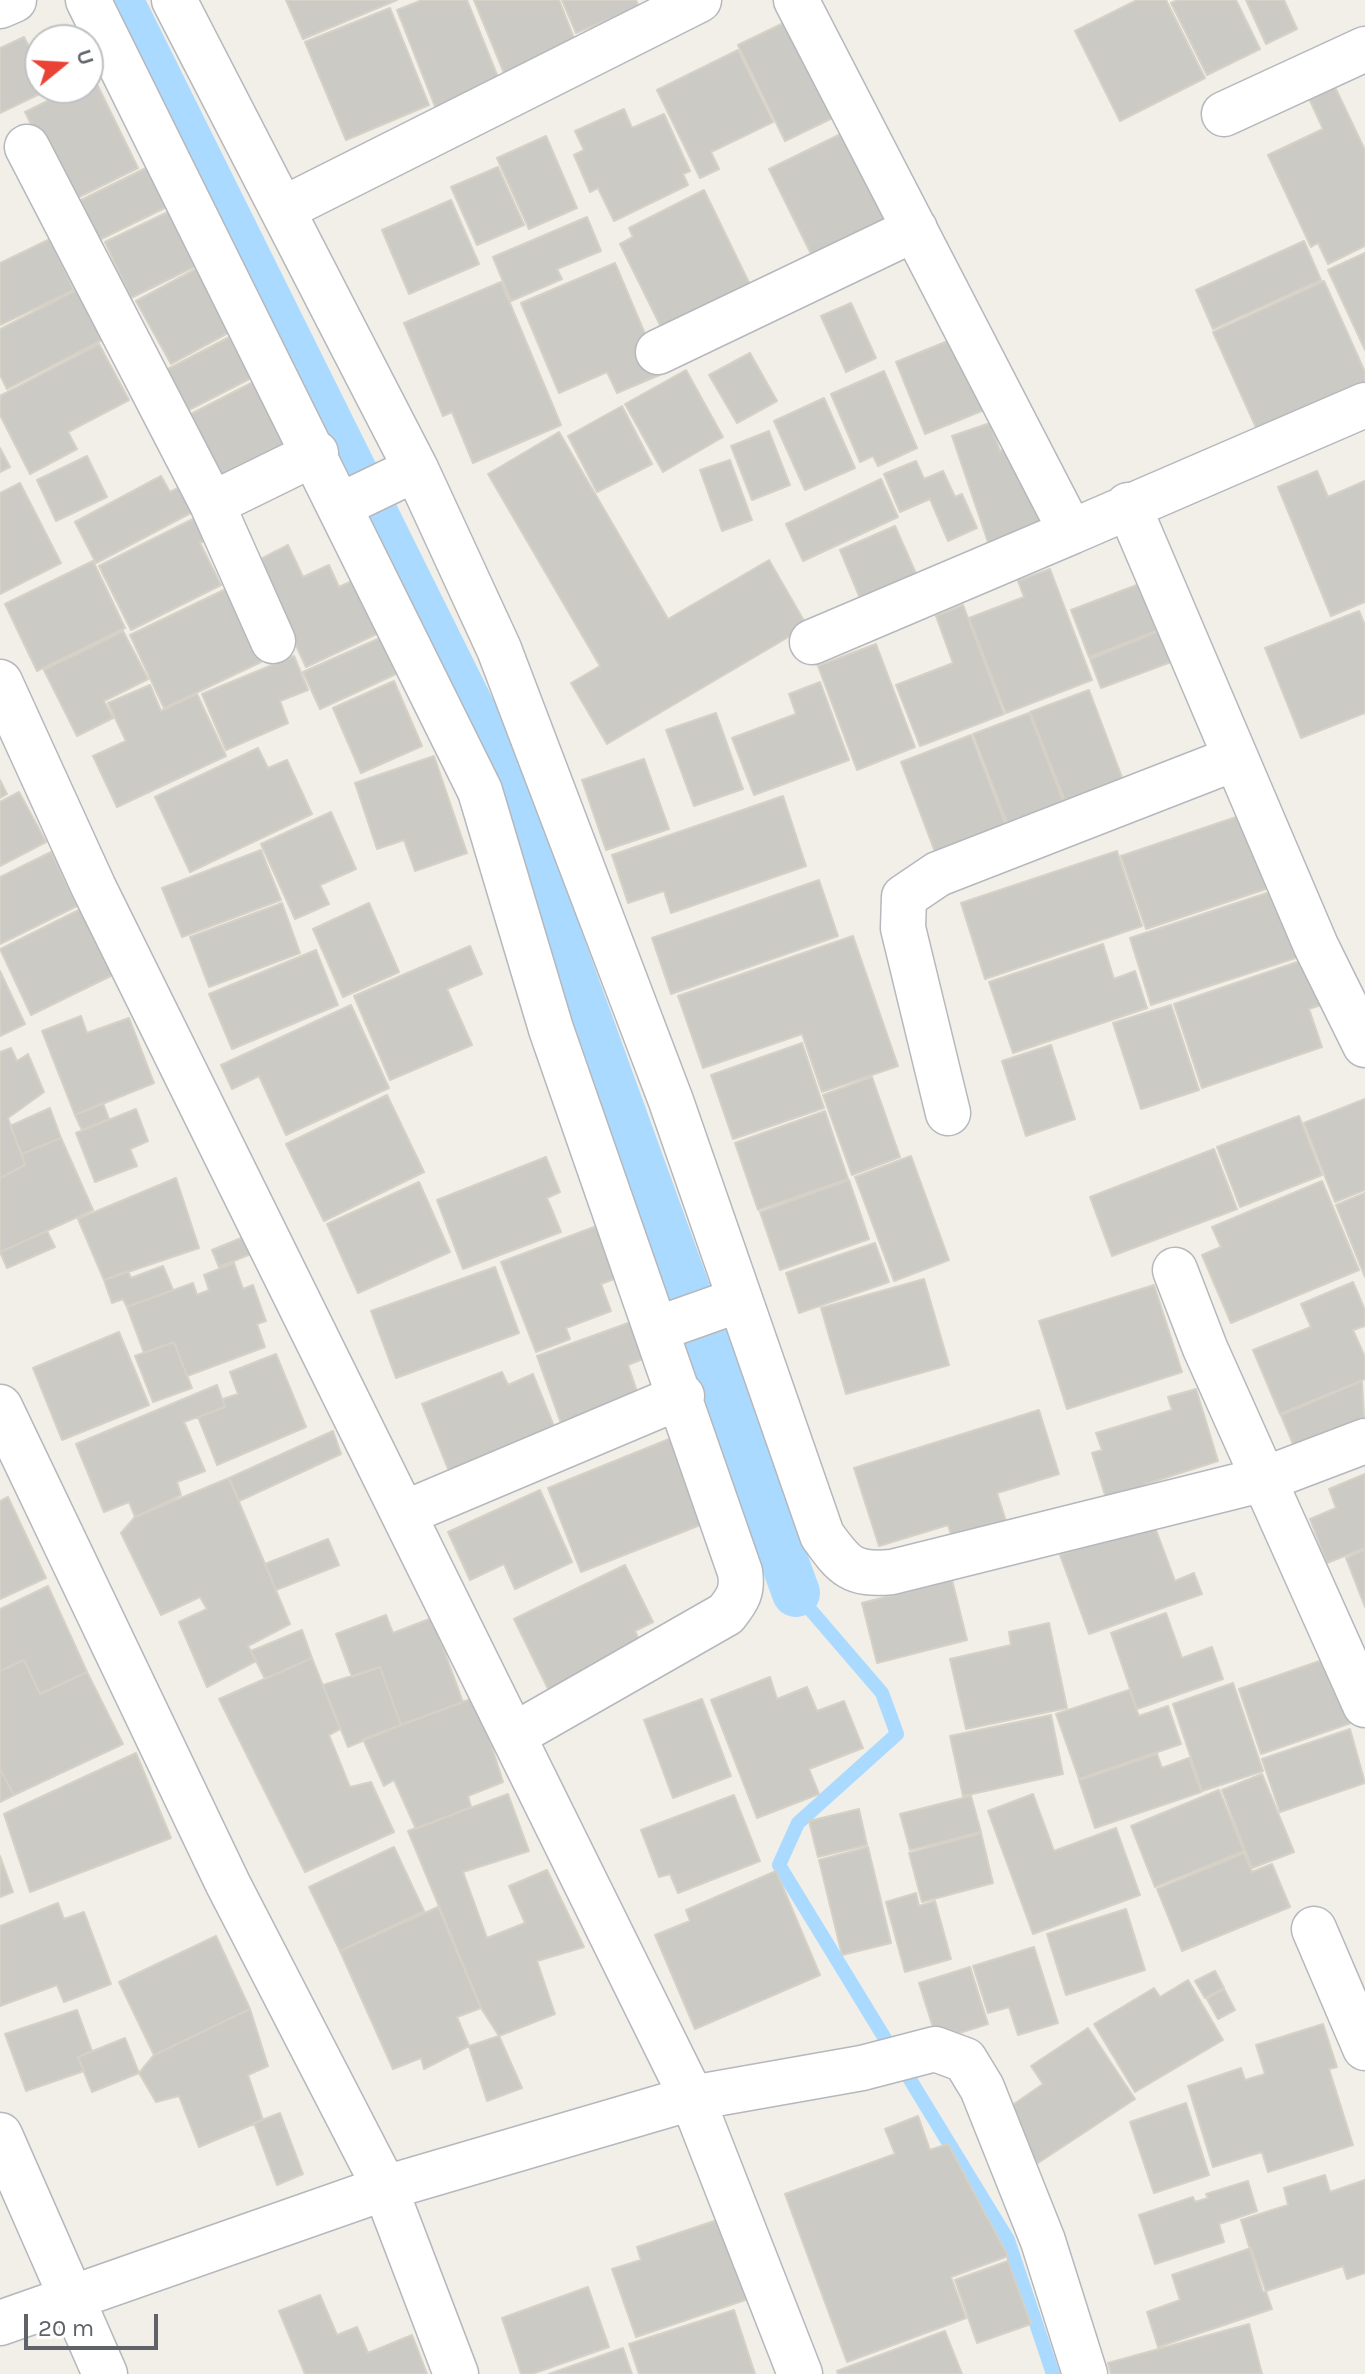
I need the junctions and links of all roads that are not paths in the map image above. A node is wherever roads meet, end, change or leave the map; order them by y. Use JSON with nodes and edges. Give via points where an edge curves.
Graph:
{"nodes":[{"id":1,"x":14,"y":0,"type":"edge"},
{"id":2,"x":88,"y":0,"type":"edge"},
{"id":3,"x":174,"y":0,"type":"edge"},
{"id":4,"x":699,"y":0,"type":"edge"},
{"id":5,"x":796,"y":0,"type":"edge"},
{"id":6,"x":0,"y":6,"type":"edge"},
{"id":7,"x":1365,"y":49,"type":"edge"},
{"id":8,"x":1224,"y":114,"type":"dead end"},
{"id":9,"x":27,"y":147,"type":"dead end"},
{"id":10,"x":283,"y":209,"type":"junction"},
{"id":11,"x":915,"y":229,"type":"junction"},
{"id":12,"x":658,"y":352,"type":"dead end"},
{"id":13,"x":1365,"y":405,"type":"edge"},
{"id":14,"x":316,"y":453,"type":"junction"},
{"id":15,"x":406,"y":474,"type":"junction"},
{"id":16,"x":212,"y":504,"type":"junction"},
{"id":17,"x":345,"y":504,"type":"junction"},
{"id":18,"x":1128,"y":505,"type":"junction"},
{"id":19,"x":1071,"y":532,"type":"junction"},
{"id":20,"x":273,"y":641,"type":"dead end"},
{"id":21,"x":812,"y":642,"type":"dead end"},
{"id":22,"x":0,"y":682,"type":"edge"},
{"id":23,"x":1236,"y":758,"type":"junction"},
{"id":24,"x":1365,"y":1045,"type":"edge"},
{"id":25,"x":948,"y":1113,"type":"dead end"},
{"id":26,"x":1175,"y":1270,"type":"dead end"},
{"id":27,"x":728,"y":1303,"type":"junction"},
{"id":28,"x":661,"y":1328,"type":"junction"},
{"id":29,"x":682,"y":1396,"type":"junction"},
{"id":30,"x":0,"y":1407,"type":"edge"},
{"id":31,"x":1365,"y":1441,"type":"edge"},
{"id":32,"x":1265,"y":1479,"type":"junction"},
{"id":33,"x":405,"y":1513,"type":"junction"},
{"id":34,"x":1365,"y":1705,"type":"edge"},
{"id":35,"x":514,"y":1735,"type":"junction"},
{"id":36,"x":1314,"y":1929,"type":"dead end"},
{"id":37,"x":1365,"y":2048,"type":"edge"},
{"id":38,"x":692,"y":2098,"type":"junction"},
{"id":39,"x":0,"y":2135,"type":"edge"},
{"id":40,"x":385,"y":2188,"type":"junction"},
{"id":41,"x":73,"y":2297,"type":"junction"},
{"id":42,"x":0,"y":2323,"type":"edge"},
{"id":43,"x":105,"y":2374,"type":"edge"},
{"id":44,"x":456,"y":2374,"type":"edge"},
{"id":45,"x":800,"y":2374,"type":"edge"},
{"id":46,"x":1085,"y":2374,"type":"edge"}],
"edges":[{"from":1,"to":6,"type":"street"},
{"from":2,"to":14,"type":"street"},
{"from":3,"to":10,"type":"street"},
{"from":4,"to":10,"type":"street"},
{"from":5,"to":11,"type":"street"},
{"from":7,"to":8,"type":"street"},
{"from":9,"to":16,"type":"street"},
{"from":10,"to":15,"type":"street"},
{"from":11,"to":12,"type":"street"},
{"from":11,"to":19,"type":"street"},
{"from":13,"to":18,"type":"street"},
{"from":14,"to":16,"type":"street"},
{"from":14,"to":17,"type":"street"},
{"from":15,"to":17,"type":"street"},
{"from":15,"to":27,"type":"street","via":[[499,649],[671,1101]]},
{"from":16,"to":20,"type":"street"},
{"from":17,"to":28,"type":"street","via":[[480,791],[551,1029]]},
{"from":18,"to":19,"type":"street"},
{"from":18,"to":23,"type":"street"},
{"from":19,"to":21,"type":"street"},
{"from":22,"to":33,"type":"street","via":[[94,888]]},
{"from":23,"to":24,"type":"street","via":[[1316,946]]},
{"from":23,"to":25,"type":"street","via":[[938,874],[904,897],[903,928]]},
{"from":26,"to":32,"type":"street"},
{"from":27,"to":28,"type":"street"},
{"from":27,"to":32,"type":"street","via":[[822,1535],[841,1563],[866,1574],[892,1572]]},
{"from":28,"to":29,"type":"street"},
{"from":29,"to":33,"type":"street"},
{"from":29,"to":35,"type":"street","via":[[740,1572],[739,1598],[726,1614]]},
{"from":30,"to":40,"type":"street","via":[[228,1884]]},
{"from":31,"to":32,"type":"street"},
{"from":32,"to":34,"type":"street"},
{"from":33,"to":35,"type":"street"},
{"from":35,"to":38,"type":"street"},
{"from":36,"to":37,"type":"street"},
{"from":38,"to":40,"type":"street"},
{"from":38,"to":45,"type":"street"},
{"from":38,"to":46,"type":"street","via":[[862,2068],[935,2049],[965,2060],[982,2088],[1043,2241]]},
{"from":39,"to":41,"type":"street"},
{"from":40,"to":41,"type":"street"},
{"from":40,"to":44,"type":"street"},
{"from":41,"to":42,"type":"street"},
{"from":41,"to":43,"type":"street"}]}
